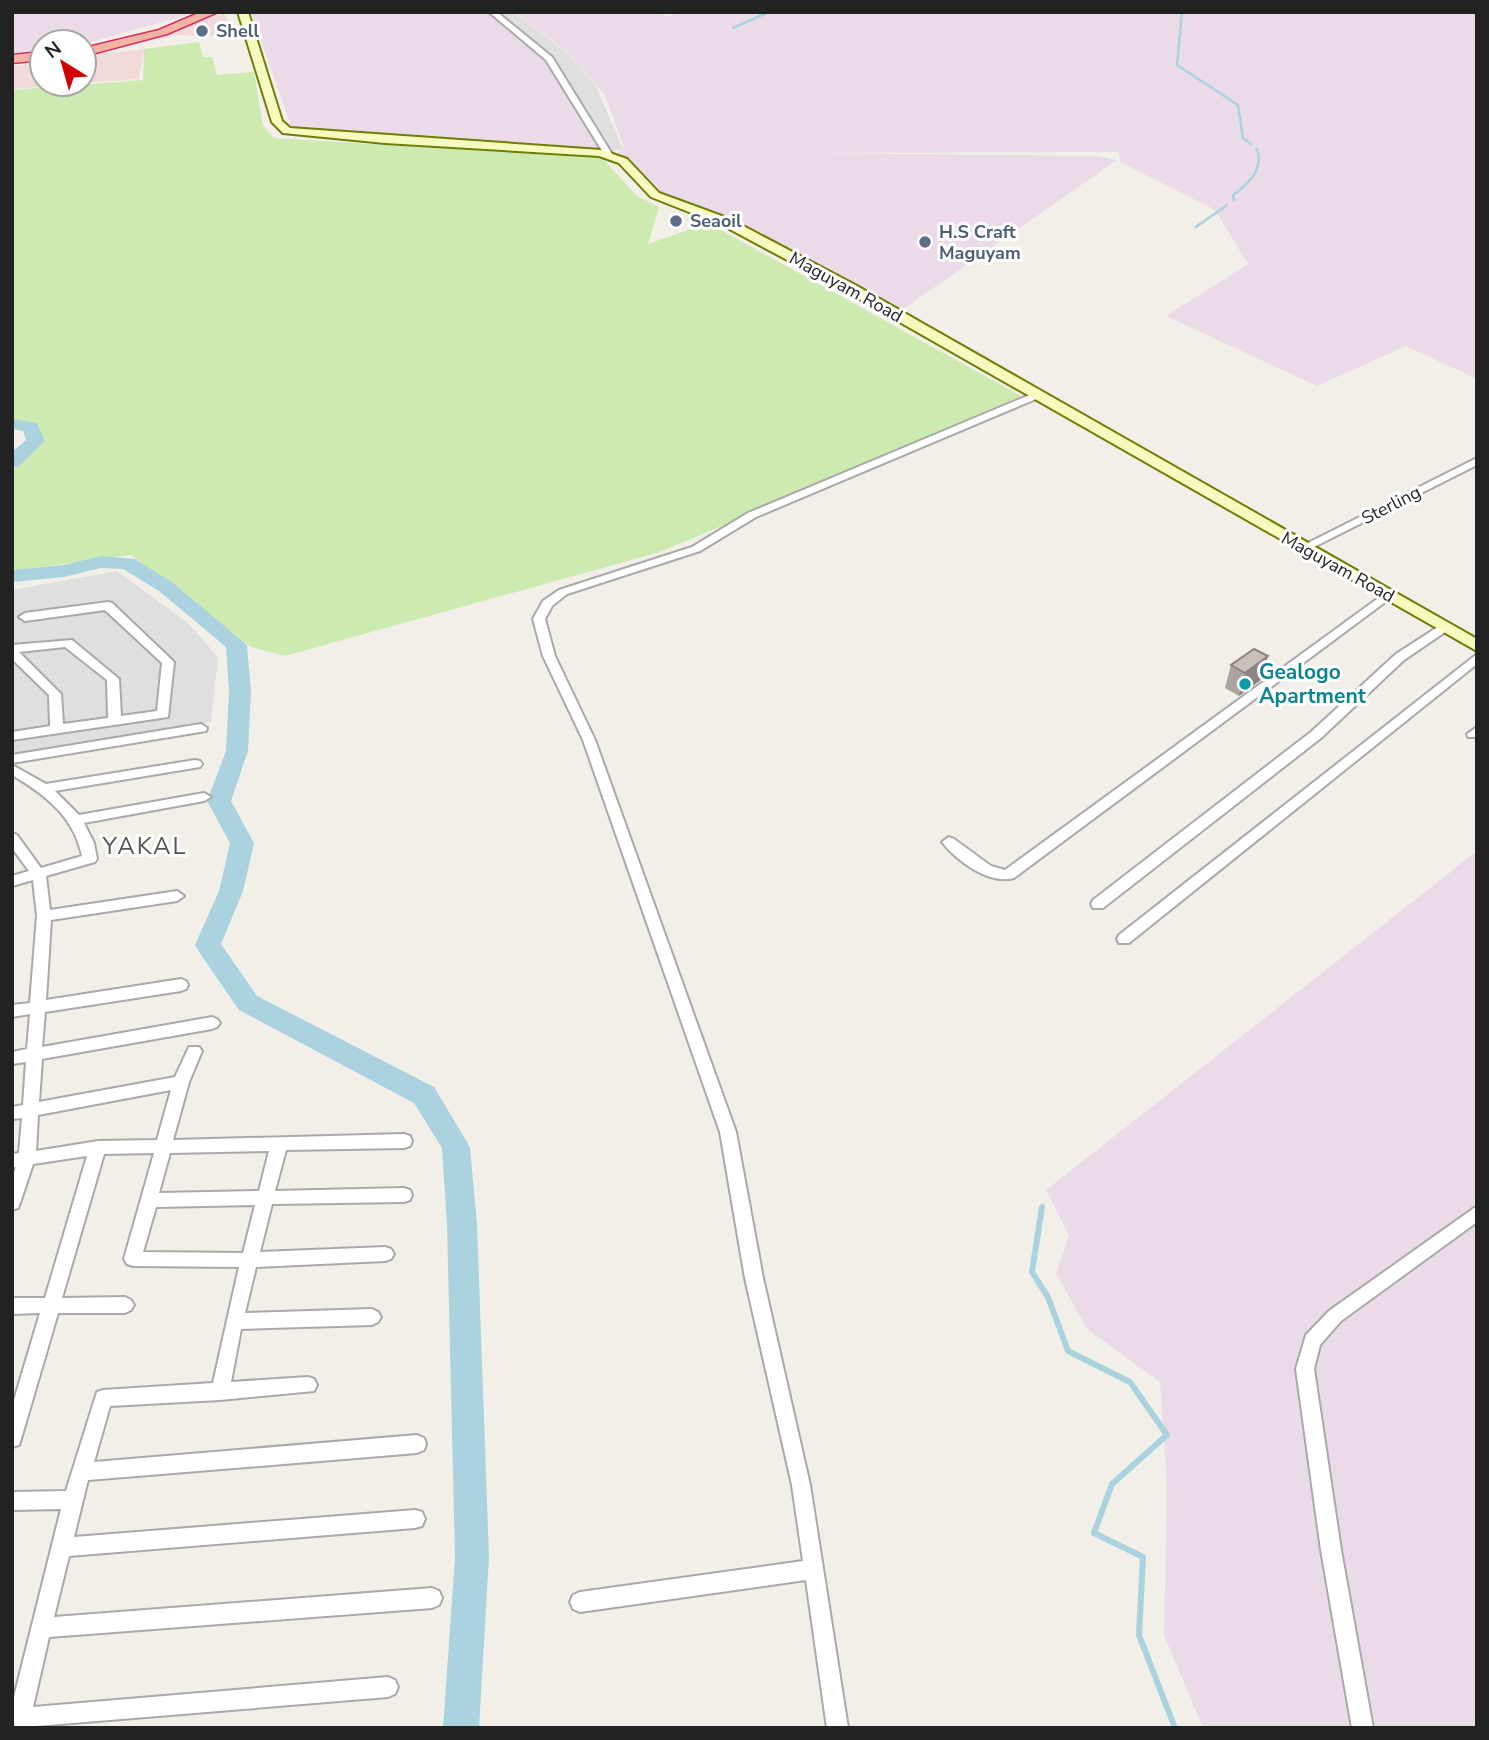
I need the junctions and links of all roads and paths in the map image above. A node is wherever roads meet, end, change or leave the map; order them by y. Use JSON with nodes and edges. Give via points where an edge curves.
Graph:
{"nodes":[{"id":1,"x":212,"y":12,"type":"edge"},
{"id":2,"x":243,"y":12,"type":"edge"},
{"id":3,"x":492,"y":12,"type":"edge"},
{"id":4,"x":98,"y":47,"type":"edge"},
{"id":5,"x":608,"y":154,"type":"junction"},
{"id":6,"x":1039,"y":394,"type":"junction"},
{"id":7,"x":1477,"y":461,"type":"edge"},
{"id":8,"x":1304,"y":548,"type":"junction"},
{"id":9,"x":1388,"y":595,"type":"junction"},
{"id":10,"x":25,"y":617,"type":"dead end"},
{"id":11,"x":1444,"y":627,"type":"junction"},
{"id":12,"x":1477,"y":646,"type":"edge"},
{"id":13,"x":12,"y":651,"type":"edge"},
{"id":14,"x":1477,"y":658,"type":"edge"},
{"id":15,"x":115,"y":721,"type":"junction"},
{"id":16,"x":201,"y":728,"type":"dead end"},
{"id":17,"x":57,"y":730,"type":"junction"},
{"id":18,"x":12,"y":736,"type":"edge"},
{"id":19,"x":12,"y":759,"type":"edge"},
{"id":20,"x":195,"y":764,"type":"dead end"},
{"id":21,"x":12,"y":769,"type":"edge"},
{"id":22,"x":47,"y":788,"type":"junction"},
{"id":23,"x":204,"y":797,"type":"dead end"},
{"id":24,"x":75,"y":820,"type":"junction"},
{"id":25,"x":12,"y":838,"type":"edge"},
{"id":26,"x":949,"y":842,"type":"dead end"},
{"id":27,"x":39,"y":875,"type":"junction"},
{"id":28,"x":12,"y":881,"type":"edge"},
{"id":29,"x":177,"y":896,"type":"dead end"},
{"id":30,"x":1098,"y":904,"type":"dead end"},
{"id":31,"x":44,"y":916,"type":"junction"},
{"id":32,"x":1124,"y":939,"type":"dead end"},
{"id":33,"x":181,"y":985,"type":"dead end"},
{"id":34,"x":40,"y":1007,"type":"junction"},
{"id":35,"x":12,"y":1011,"type":"edge"},
{"id":36,"x":212,"y":1023,"type":"dead end"},
{"id":37,"x":194,"y":1051,"type":"dead end"},
{"id":38,"x":35,"y":1054,"type":"junction"},
{"id":39,"x":12,"y":1058,"type":"edge"},
{"id":40,"x":181,"y":1082,"type":"junction"},
{"id":41,"x":30,"y":1111,"type":"junction"},
{"id":42,"x":12,"y":1114,"type":"edge"},
{"id":43,"x":404,"y":1141,"type":"dead end"},
{"id":44,"x":279,"y":1144,"type":"junction"},
{"id":45,"x":165,"y":1146,"type":"junction"},
{"id":46,"x":98,"y":1148,"type":"junction"},
{"id":47,"x":20,"y":1159,"type":"edge"},
{"id":48,"x":404,"y":1195,"type":"dead end"},
{"id":49,"x":267,"y":1197,"type":"junction"},
{"id":50,"x":150,"y":1200,"type":"junction"},
{"id":51,"x":12,"y":1203,"type":"edge"},
{"id":52,"x":1477,"y":1213,"type":"edge"},
{"id":53,"x":385,"y":1254,"type":"dead end"},
{"id":54,"x":248,"y":1260,"type":"junction"},
{"id":55,"x":125,"y":1305,"type":"dead end"},
{"id":56,"x":12,"y":1306,"type":"edge"},
{"id":57,"x":49,"y":1306,"type":"junction"},
{"id":58,"x":372,"y":1317,"type":"dead end"},
{"id":59,"x":233,"y":1321,"type":"junction"},
{"id":60,"x":308,"y":1385,"type":"dead end"},
{"id":61,"x":220,"y":1392,"type":"junction"},
{"id":62,"x":12,"y":1438,"type":"edge"},
{"id":63,"x":417,"y":1444,"type":"dead end"},
{"id":64,"x":81,"y":1472,"type":"junction"},
{"id":65,"x":73,"y":1500,"type":"junction"},
{"id":66,"x":12,"y":1501,"type":"edge"},
{"id":67,"x":415,"y":1519,"type":"dead end"},
{"id":68,"x":61,"y":1548,"type":"junction"},
{"id":69,"x":814,"y":1569,"type":"junction"},
{"id":70,"x":432,"y":1598,"type":"dead end"},
{"id":71,"x":580,"y":1602,"type":"dead end"},
{"id":72,"x":41,"y":1628,"type":"junction"},
{"id":73,"x":388,"y":1687,"type":"dead end"},
{"id":74,"x":18,"y":1723,"type":"edge"},
{"id":75,"x":838,"y":1728,"type":"edge"},
{"id":76,"x":1363,"y":1728,"type":"edge"}],
"edges":[{"from":1,"to":4,"type":"highway","via":[[144,38]]},
{"from":2,"to":5,"type":"main road","via":[[277,122],[287,131]]},
{"from":3,"to":5,"type":"street","via":[[549,59]]},
{"from":5,"to":6,"type":"main road","name":"Maguyam Road","via":[[627,163],[655,195],[726,222]]},
{"from":6,"to":8,"type":"main road","name":"Maguyam Road"},
{"from":6,"to":69,"type":"street","via":[[752,515],[696,549],[563,593],[547,604],[539,619],[550,656],[589,740],[728,1132]]},
{"from":7,"to":8,"type":"street","name":"Sterling"},
{"from":8,"to":9,"type":"main road","name":"Maguyam Road"},
{"from":9,"to":11,"type":"main road","name":"Maguyam Road"},
{"from":9,"to":26,"type":"street","via":[[1009,875],[998,876]]},
{"from":10,"to":15,"type":"street","via":[[108,606],[168,662],[163,714]]},
{"from":11,"to":12,"type":"main road","name":"Maguyam Road"},
{"from":11,"to":30,"type":"street","via":[[1400,657],[1316,735]]},
{"from":13,"to":15,"type":"street","via":[[68,643],[113,679]]},
{"from":13,"to":17,"type":"street","via":[[55,694]]},
{"from":14,"to":32,"type":"street"},
{"from":15,"to":17,"type":"street"},
{"from":16,"to":19,"type":"street"},
{"from":17,"to":18,"type":"street"},
{"from":20,"to":22,"type":"street"},
{"from":21,"to":22,"type":"street"},
{"from":22,"to":24,"type":"street"},
{"from":23,"to":24,"type":"street"},
{"from":24,"to":27,"type":"street","via":[[88,838],[90,859]]},
{"from":25,"to":27,"type":"street"},
{"from":27,"to":28,"type":"street"},
{"from":27,"to":31,"type":"street"},
{"from":29,"to":31,"type":"street"},
{"from":31,"to":34,"type":"street"},
{"from":33,"to":34,"type":"street"},
{"from":34,"to":35,"type":"street"},
{"from":34,"to":38,"type":"street"},
{"from":36,"to":38,"type":"street"},
{"from":37,"to":40,"type":"street"},
{"from":38,"to":39,"type":"street"},
{"from":38,"to":41,"type":"street"},
{"from":40,"to":41,"type":"street"},
{"from":40,"to":45,"type":"street"},
{"from":41,"to":42,"type":"street"},
{"from":41,"to":47,"type":"street"},
{"from":43,"to":44,"type":"street"},
{"from":44,"to":45,"type":"street"},
{"from":44,"to":49,"type":"street"},
{"from":45,"to":46,"type":"street"},
{"from":45,"to":50,"type":"street"},
{"from":46,"to":47,"type":"street"},
{"from":46,"to":57,"type":"street"},
{"from":47,"to":51,"type":"street"},
{"from":48,"to":49,"type":"street"},
{"from":49,"to":50,"type":"street"},
{"from":49,"to":54,"type":"street"},
{"from":50,"to":54,"type":"street","via":[[134,1259]]},
{"from":52,"to":76,"type":"street","via":[[1335,1316],[1312,1341],[1305,1369]]},
{"from":53,"to":54,"type":"street"},
{"from":54,"to":59,"type":"street"},
{"from":55,"to":57,"type":"street"},
{"from":56,"to":57,"type":"street"},
{"from":57,"to":62,"type":"street"},
{"from":58,"to":59,"type":"street"},
{"from":59,"to":61,"type":"street"},
{"from":60,"to":61,"type":"street"},
{"from":61,"to":64,"type":"street","via":[[103,1398]]},
{"from":63,"to":64,"type":"street"},
{"from":64,"to":65,"type":"street"},
{"from":65,"to":66,"type":"street"},
{"from":65,"to":68,"type":"street"},
{"from":67,"to":68,"type":"street"},
{"from":68,"to":72,"type":"street"},
{"from":69,"to":71,"type":"street"},
{"from":69,"to":75,"type":"street"},
{"from":70,"to":72,"type":"street"},
{"from":72,"to":74,"type":"street"},
{"from":73,"to":74,"type":"street"}]}
